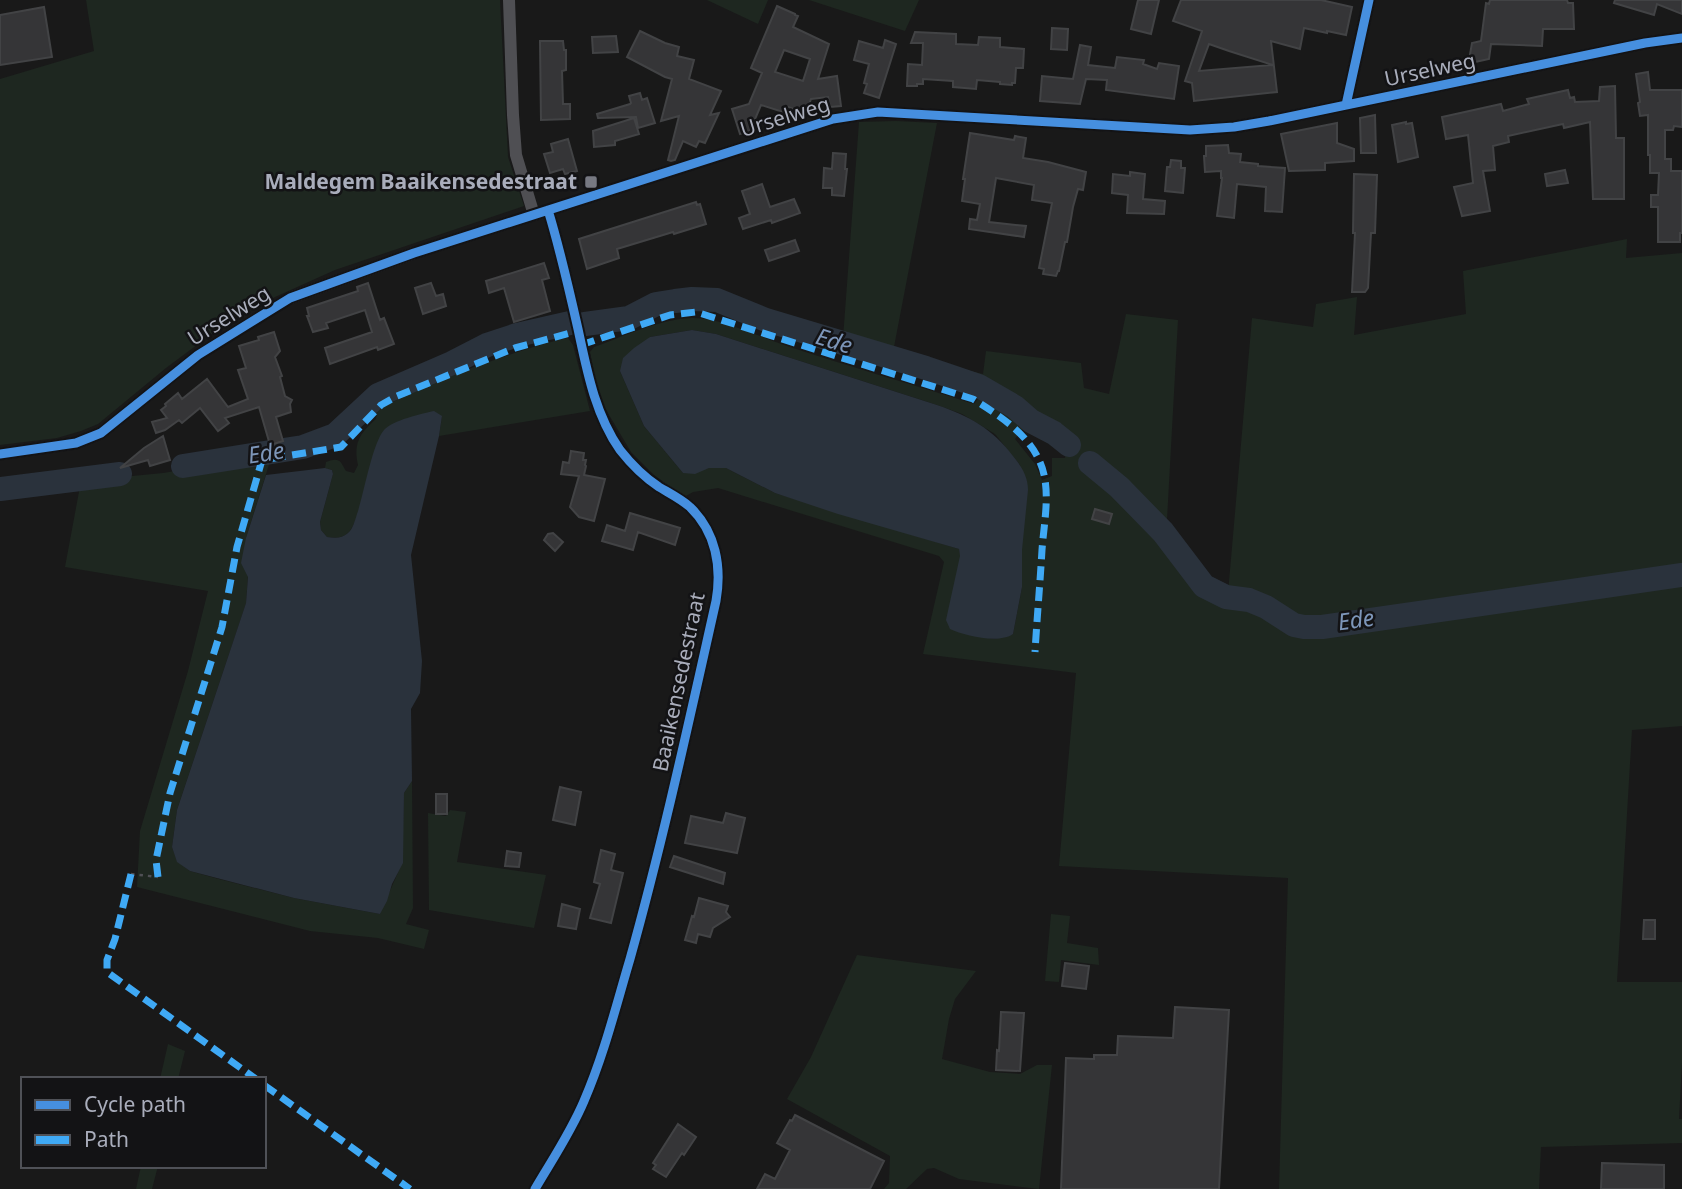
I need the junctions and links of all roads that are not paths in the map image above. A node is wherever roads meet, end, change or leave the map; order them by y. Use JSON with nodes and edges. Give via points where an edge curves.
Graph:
{"nodes":[{"id":1,"x":509,"y":0,"type":"edge"},
{"id":2,"x":1369,"y":0,"type":"edge"},
{"id":3,"x":1682,"y":38,"type":"edge"},
{"id":4,"x":1346,"y":105,"type":"junction"},
{"id":5,"x":548,"y":210,"type":"junction"},
{"id":6,"x":534,"y":215,"type":"junction"},
{"id":7,"x":0,"y":454,"type":"edge"},
{"id":8,"x":535,"y":1189,"type":"edge"}],
"edges":[{"from":1,"to":6,"type":"street","via":[[516,155]]},
{"from":2,"to":4,"type":"street"},
{"from":3,"to":4,"type":"street","name":"Urselweg"},
{"from":4,"to":5,"type":"street","name":"Urselweg","via":[[1234,127],[1190,130],[878,112],[833,119]]},
{"from":5,"to":6,"type":"street","name":"Urselweg"},
{"from":5,"to":8,"type":"street","name":"Baaikensedestraat","via":[[601,415],[634,466],[697,515],[715,546],[719,577],[664,828],[610,1028],[583,1103]]},
{"from":6,"to":7,"type":"street","name":"Urselweg","via":[[290,298],[198,355],[101,433],[75,443]]}]}
